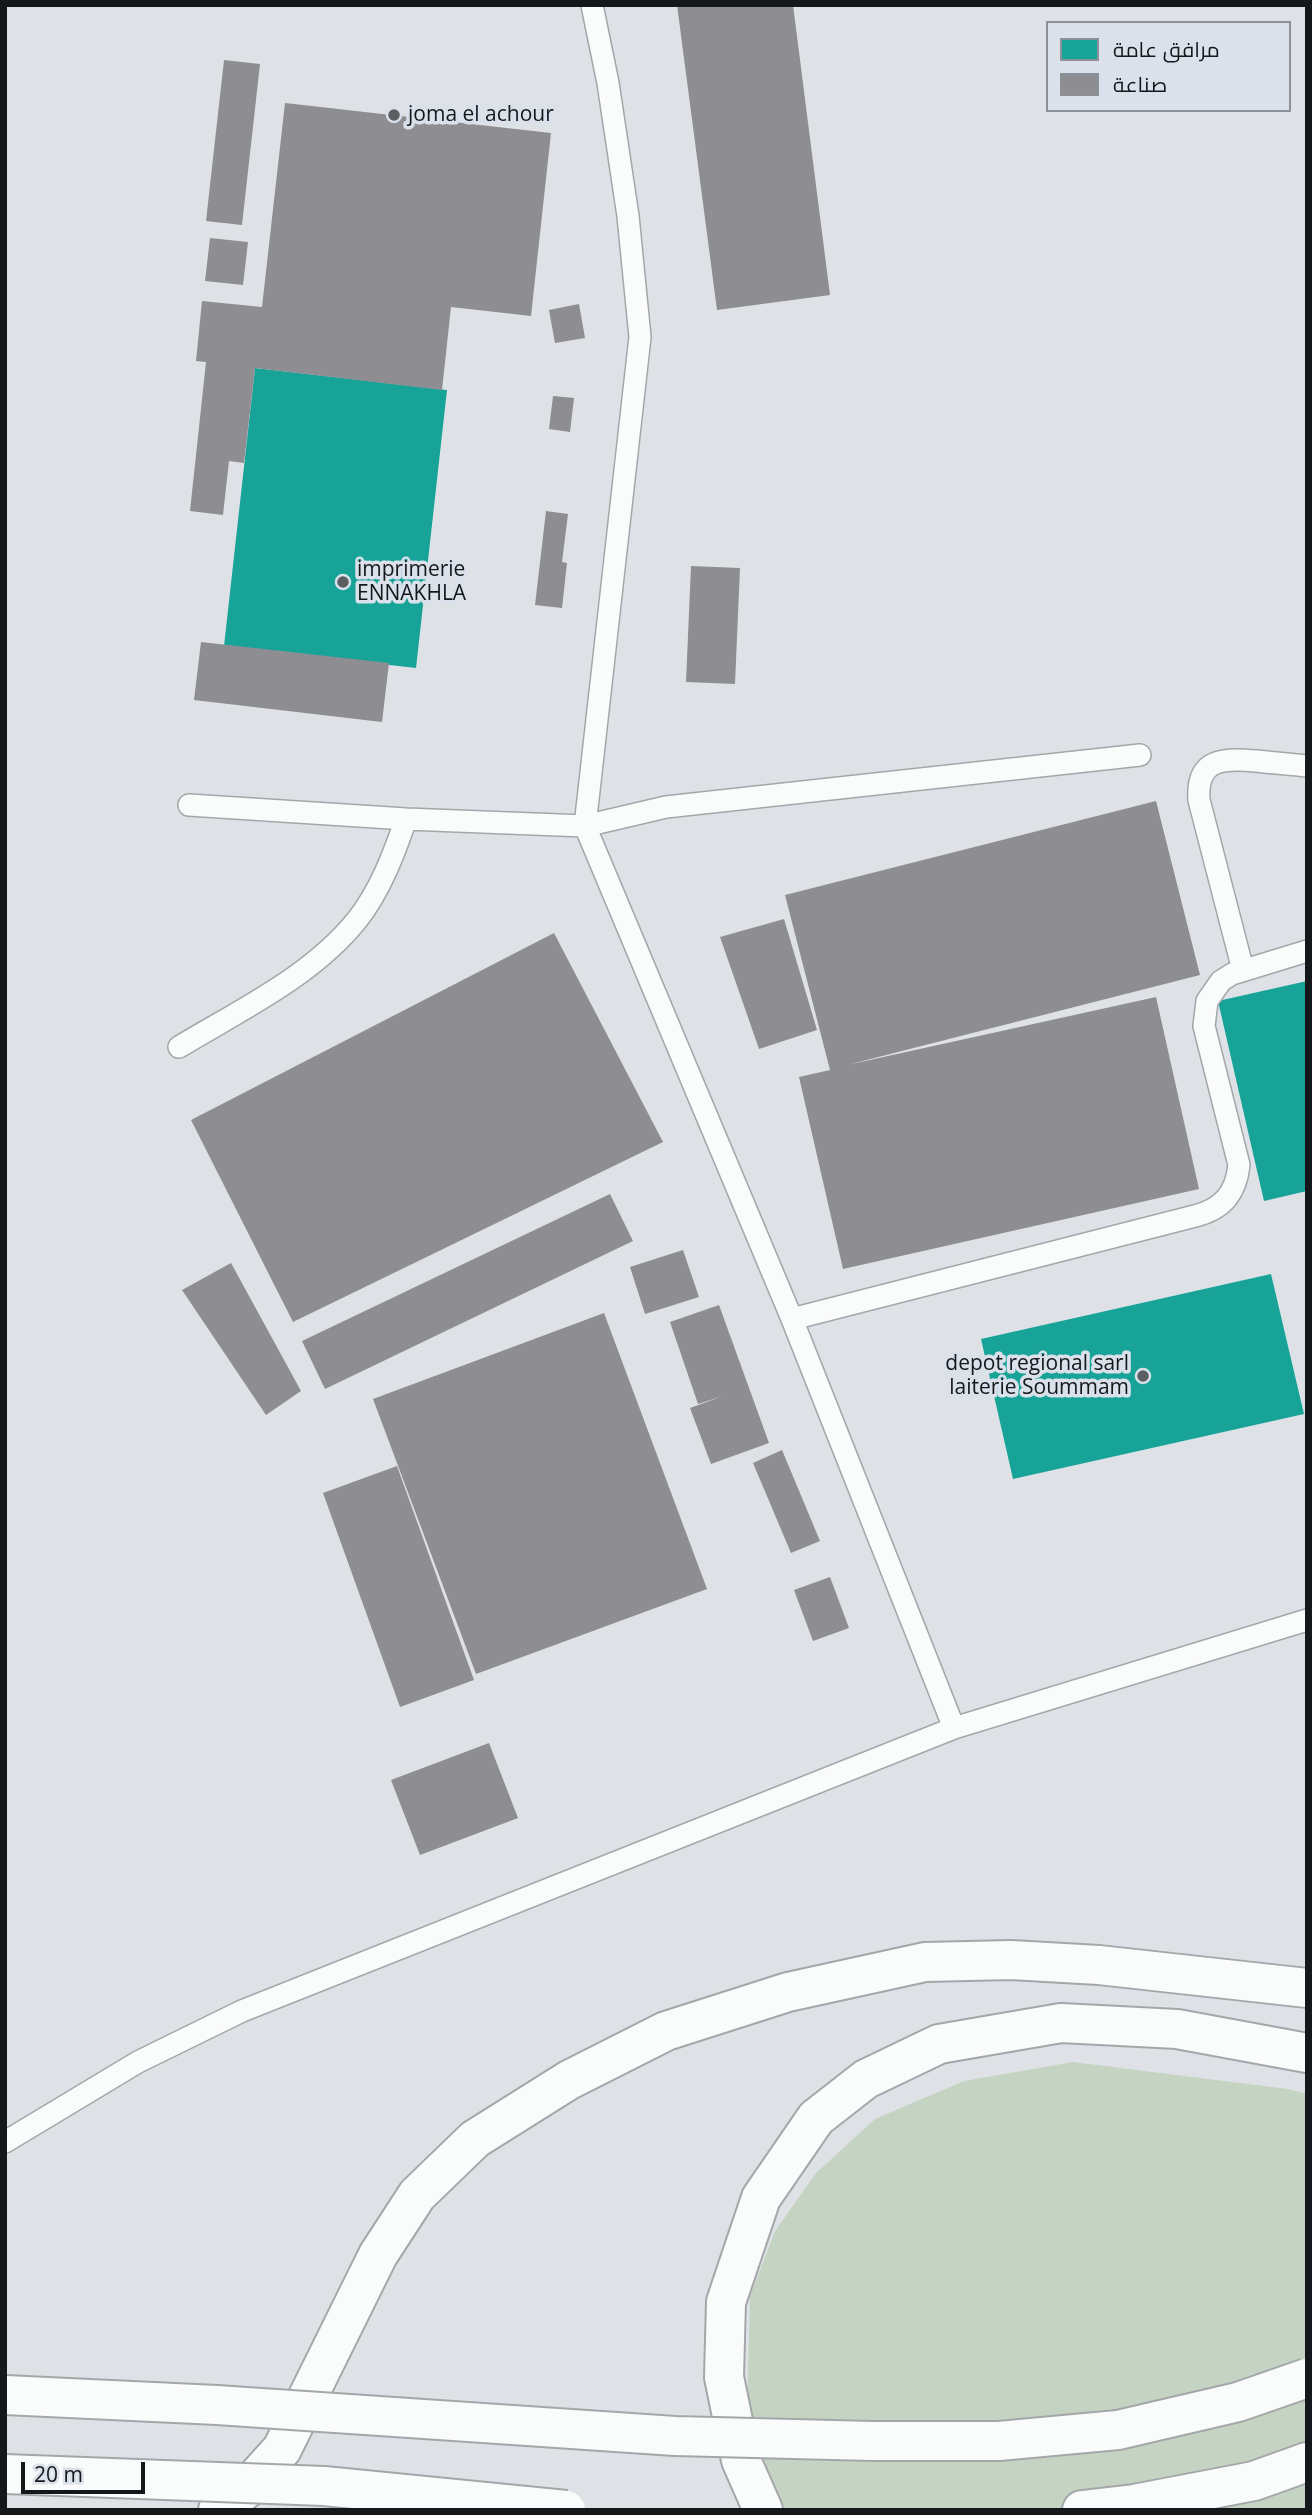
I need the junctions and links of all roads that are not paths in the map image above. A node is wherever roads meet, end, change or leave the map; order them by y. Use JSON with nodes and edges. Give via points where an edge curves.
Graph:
{"nodes":[{"id":1,"x":592,"y":5,"type":"edge"},
{"id":2,"x":1140,"y":754,"type":"dead end"},
{"id":3,"x":1307,"y":766,"type":"edge"},
{"id":4,"x":189,"y":805,"type":"dead end"},
{"id":5,"x":406,"y":819,"type":"junction"},
{"id":6,"x":585,"y":826,"type":"junction"},
{"id":7,"x":1307,"y":951,"type":"edge"},
{"id":8,"x":1243,"y":970,"type":"junction"},
{"id":9,"x":179,"y":1047,"type":"dead end"},
{"id":10,"x":792,"y":1320,"type":"junction"},
{"id":11,"x":1307,"y":1620,"type":"edge"},
{"id":12,"x":954,"y":1728,"type":"junction"},
{"id":13,"x":1307,"y":1988,"type":"edge"},
{"id":14,"x":1307,"y":2053,"type":"edge"},
{"id":15,"x":5,"y":2142,"type":"edge"},
{"id":16,"x":1307,"y":2378,"type":"edge"},
{"id":17,"x":5,"y":2395,"type":"edge"},
{"id":18,"x":1307,"y":2462,"type":"edge"},
{"id":19,"x":5,"y":2474,"type":"edge"},
{"id":20,"x":218,"y":2510,"type":"edge"},
{"id":21,"x":566,"y":2510,"type":"edge"},
{"id":22,"x":763,"y":2510,"type":"edge"},
{"id":23,"x":1082,"y":2510,"type":"edge"}],
"edges":[{"from":1,"to":6,"type":"lane","via":[[628,216],[640,337]]},
{"from":2,"to":6,"type":"lane","via":[[666,807]]},
{"from":3,"to":8,"type":"lane","via":[[1226,759],[1215,762],[1201,778],[1199,800]]},
{"from":4,"to":5,"type":"lane"},
{"from":5,"to":6,"type":"lane"},
{"from":5,"to":9,"type":"lane","via":[[370,900],[340,940],[289,981]]},
{"from":6,"to":10,"type":"lane"},
{"from":7,"to":8,"type":"lane"},
{"from":8,"to":10,"type":"lane","via":[[1213,990],[1204,1014],[1239,1165],[1232,1193],[1222,1205],[1210,1212]]},
{"from":10,"to":12,"type":"lane"},
{"from":11,"to":12,"type":"lane"},
{"from":12,"to":15,"type":"lane","via":[[243,2011],[138,2062]]},
{"from":13,"to":20,"type":"highway","via":[[1099,1965],[925,1962],[788,1992],[666,2031],[569,2080],[475,2139],[418,2194],[378,2255],[282,2449],[246,2490]]},
{"from":14,"to":22,"type":"highway","via":[[1177,2029],[1061,2023],[939,2043],[866,2080],[816,2118],[761,2198],[726,2302],[724,2377],[741,2460]]},
{"from":16,"to":17,"type":"highway","bridge":true,"via":[[1238,2402],[1118,2430],[999,2441],[675,2436]]},
{"from":18,"to":23,"type":"highway","via":[[1254,2481]]},
{"from":19,"to":21,"type":"highway","bridge":true,"via":[[324,2486]]}]}
